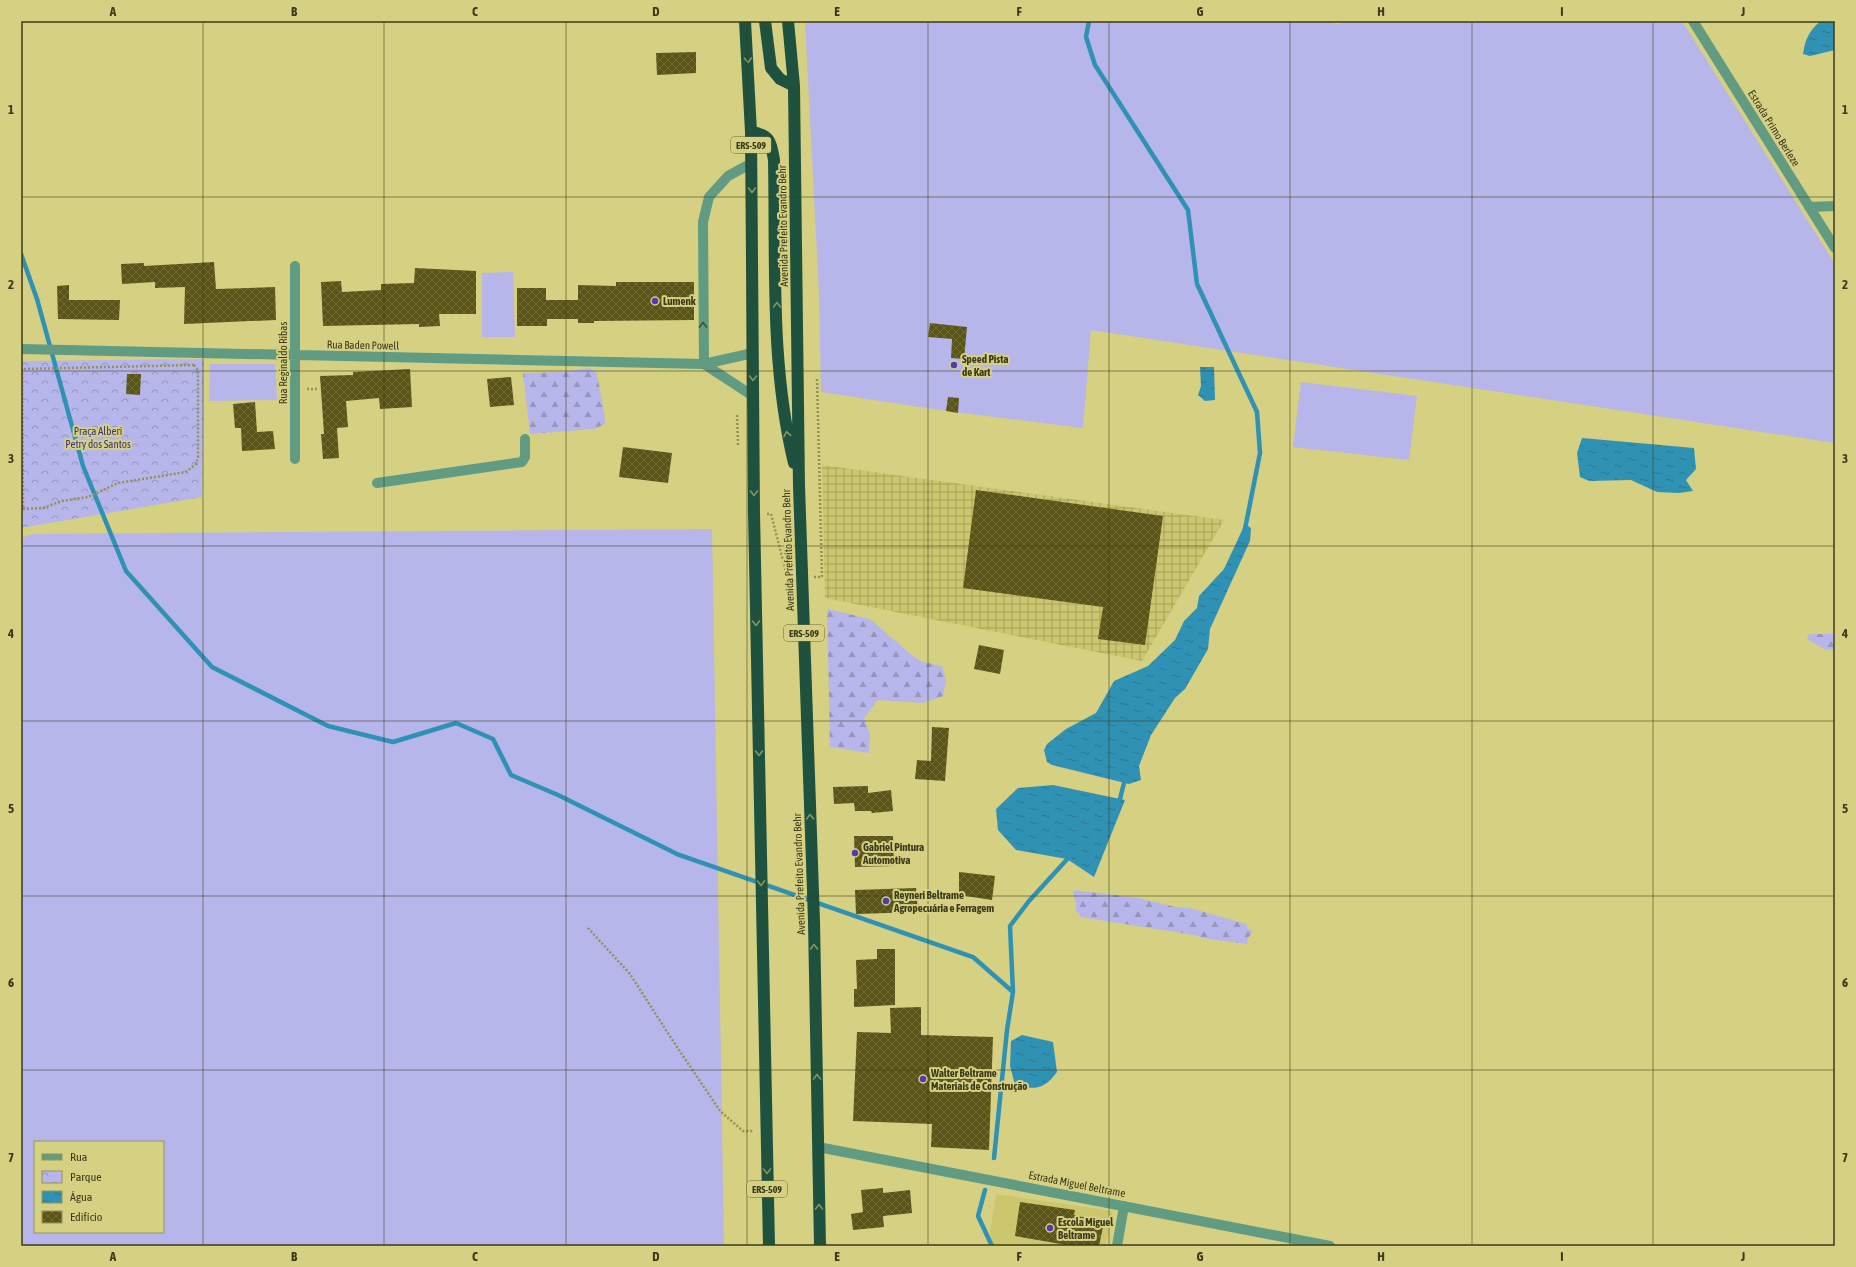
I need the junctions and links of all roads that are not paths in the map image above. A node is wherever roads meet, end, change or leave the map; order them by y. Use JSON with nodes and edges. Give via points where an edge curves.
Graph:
{"nodes":[{"id":1,"x":745,"y":21,"type":"edge"},
{"id":2,"x":765,"y":21,"type":"edge"},
{"id":3,"x":788,"y":21,"type":"edge"},
{"id":4,"x":1693,"y":21,"type":"edge"},
{"id":5,"x":794,"y":86,"type":"junction"},
{"id":6,"x":751,"y":132,"type":"junction"},
{"id":7,"x":752,"y":163,"type":"junction"},
{"id":8,"x":1835,"y":206,"type":"edge"},
{"id":9,"x":1809,"y":207,"type":"junction"},
{"id":10,"x":1835,"y":248,"type":"edge"},
{"id":11,"x":295,"y":266,"type":"dead end"},
{"id":12,"x":21,"y":350,"type":"edge"},
{"id":13,"x":753,"y":353,"type":"junction"},
{"id":14,"x":295,"y":355,"type":"junction"},
{"id":15,"x":704,"y":364,"type":"junction"},
{"id":16,"x":753,"y":396,"type":"junction"},
{"id":17,"x":525,"y":439,"type":"dead end"},
{"id":18,"x":295,"y":459,"type":"dead end"},
{"id":19,"x":377,"y":483,"type":"dead end"},
{"id":20,"x":799,"y":486,"type":"junction"},
{"id":21,"x":818,"y":1148,"type":"junction"},
{"id":22,"x":1124,"y":1206,"type":"junction"},
{"id":23,"x":768,"y":1246,"type":"edge"},
{"id":24,"x":820,"y":1246,"type":"edge"},
{"id":25,"x":1117,"y":1246,"type":"edge"},
{"id":26,"x":1330,"y":1246,"type":"edge"}],
"edges":[{"from":1,"to":6,"type":"highway","number":"ERS-509","one_way":true},
{"from":2,"to":5,"type":"highway","via":[[771,68],[780,79]]},
{"from":3,"to":5,"type":"highway","name":"Avenida Prefeito Evandro Behr","number":"ERS-509"},
{"from":4,"to":9,"type":"street","name":"Estrada Primo Berleze"},
{"from":5,"to":20,"type":"highway","name":"Avenida Prefeito Evandro Behr","number":"ERS-509"},
{"from":6,"to":7,"type":"highway","number":"ERS-509"},
{"from":20,"to":6,"type":"highway","one_way":true,"via":[[786,432],[778,364],[774,160],[771,142],[762,134]]},
{"from":7,"to":13,"type":"highway","number":"ERS-509","one_way":true},
{"from":15,"to":7,"type":"street","one_way":true,"via":[[703,222],[709,196],[728,176]]},
{"from":8,"to":9,"type":"street"},
{"from":9,"to":10,"type":"street","name":"Estrada Primo Berleze"},
{"from":11,"to":14,"type":"street","name":"Rua Reginaldo Ribas"},
{"from":12,"to":14,"type":"street","name":"Rua Baden Powell"},
{"from":13,"to":15,"type":"street","name":"Rua Baden Powell"},
{"from":13,"to":16,"type":"highway","number":"ERS-509","one_way":true},
{"from":14,"to":15,"type":"street","name":"Rua Baden Powell"},
{"from":14,"to":18,"type":"street","name":"Rua Reginaldo Ribas"},
{"from":15,"to":16,"type":"street"},
{"from":16,"to":23,"type":"highway","number":"ERS-509","one_way":true},
{"from":17,"to":19,"type":"street","via":[[526,457],[522,462]]},
{"from":21,"to":20,"type":"highway","name":"Avenida Prefeito Evandro Behr","number":"ERS-509","one_way":true,"via":[[814,928]]},
{"from":21,"to":22,"type":"street","name":"Estrada Miguel Beltrame"},
{"from":24,"to":21,"type":"highway","name":"Avenida Prefeito Evandro Behr","number":"ERS-509","one_way":true},
{"from":22,"to":25,"type":"street"},
{"from":22,"to":26,"type":"street","name":"Estrada Miguel Beltrame"}]}
